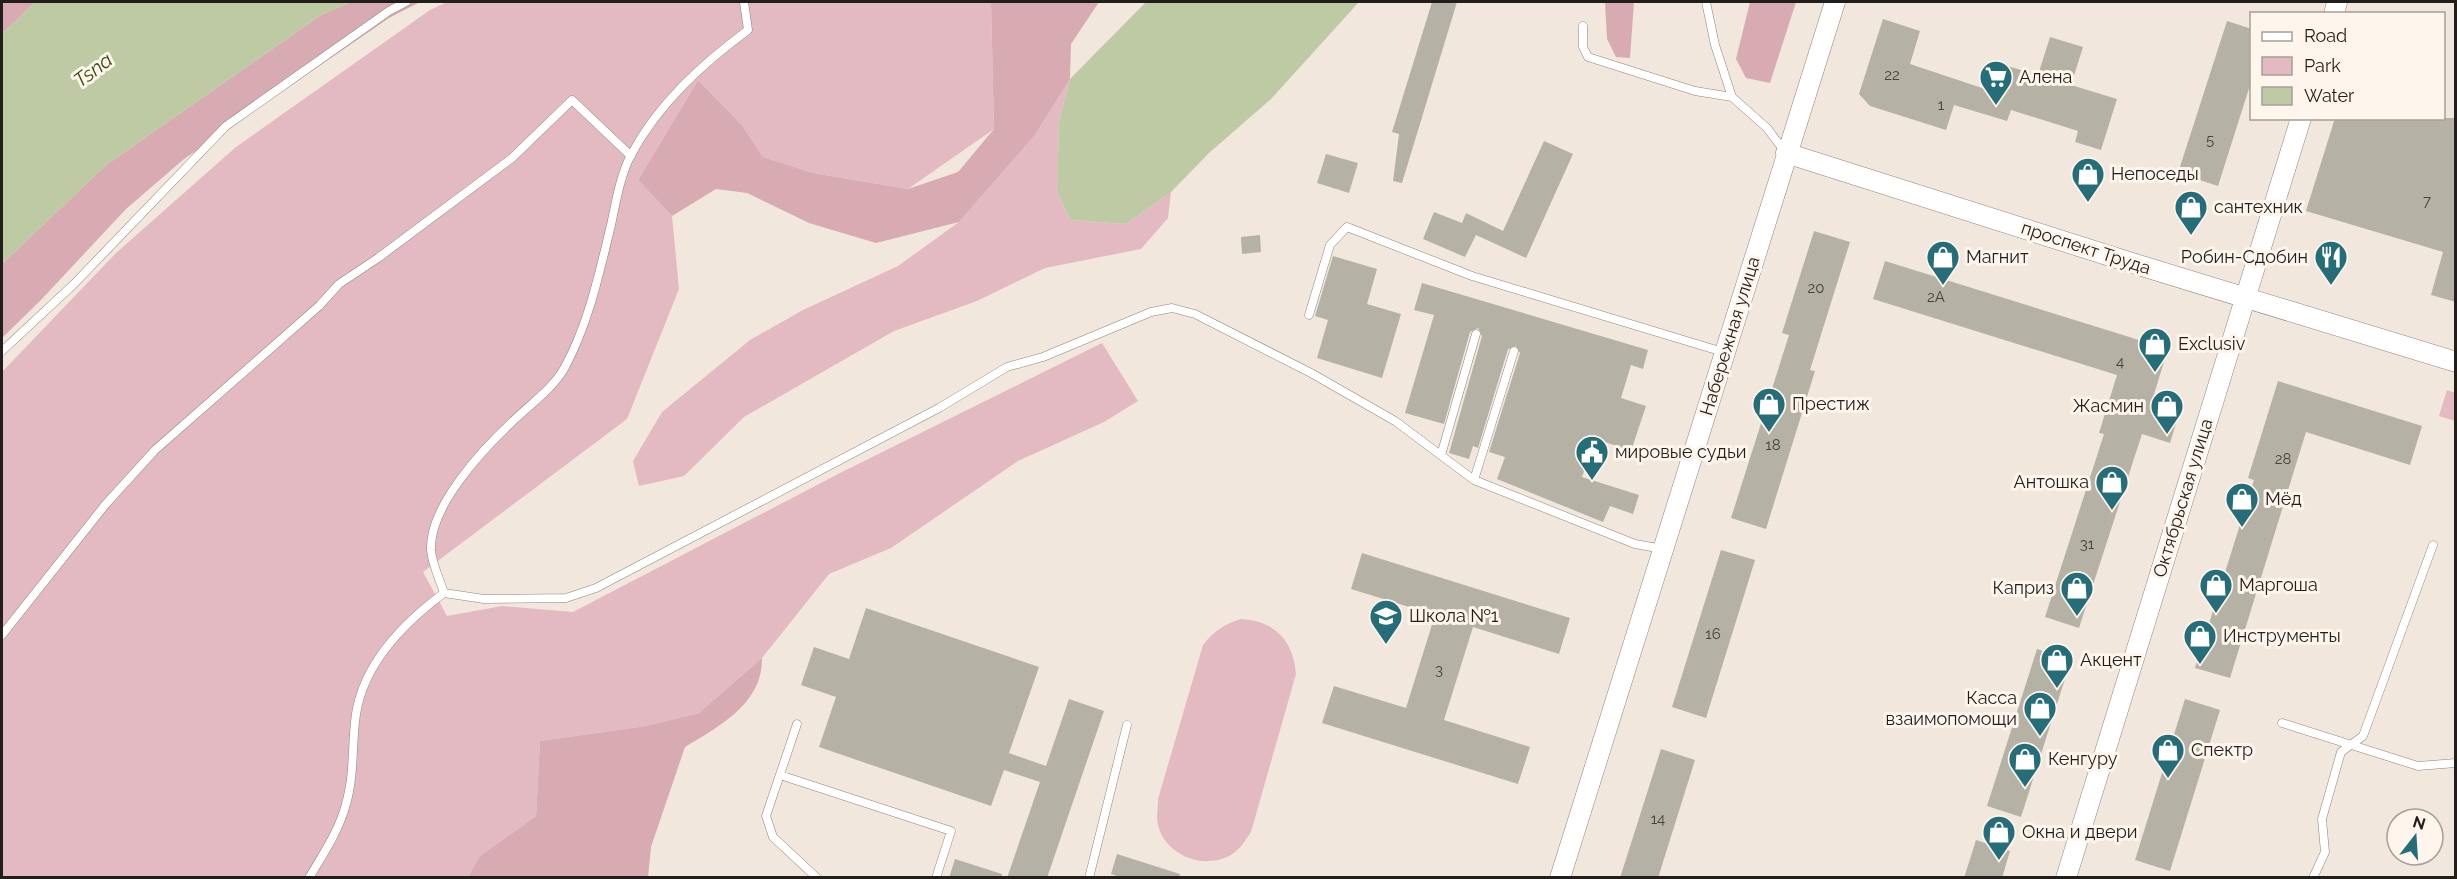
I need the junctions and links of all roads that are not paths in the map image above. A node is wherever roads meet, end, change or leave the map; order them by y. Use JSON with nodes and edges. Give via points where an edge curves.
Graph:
{"nodes":[{"id":1,"x":406,"y":2,"type":"edge"},
{"id":2,"x":744,"y":2,"type":"edge"},
{"id":3,"x":1706,"y":2,"type":"edge"},
{"id":4,"x":1835,"y":2,"type":"edge"},
{"id":5,"x":1583,"y":26,"type":"dead end"},
{"id":6,"x":1732,"y":97,"type":"junction"},
{"id":7,"x":2300,"y":120,"type":"edge"},
{"id":8,"x":1786,"y":153,"type":"junction"},
{"id":9,"x":631,"y":156,"type":"junction"},
{"id":10,"x":2244,"y":298,"type":"junction"},
{"id":11,"x":1308,"y":315,"type":"dead end"},
{"id":12,"x":1476,"y":334,"type":"dead end"},
{"id":13,"x":2,"y":351,"type":"edge"},
{"id":14,"x":1514,"y":351,"type":"dead end"},
{"id":15,"x":1724,"y":353,"type":"junction"},
{"id":16,"x":2456,"y":362,"type":"edge"},
{"id":17,"x":1441,"y":455,"type":"junction"},
{"id":18,"x":1474,"y":480,"type":"junction"},
{"id":19,"x":2433,"y":545,"type":"dead end"},
{"id":20,"x":1664,"y":550,"type":"junction"},
{"id":21,"x":444,"y":593,"type":"junction"},
{"id":22,"x":2,"y":635,"type":"edge"},
{"id":23,"x":2282,"y":723,"type":"dead end"},
{"id":24,"x":797,"y":724,"type":"dead end"},
{"id":25,"x":1127,"y":725,"type":"dead end"},
{"id":26,"x":2351,"y":746,"type":"junction"},
{"id":27,"x":2456,"y":763,"type":"edge"},
{"id":28,"x":780,"y":775,"type":"junction"},
{"id":29,"x":309,"y":878,"type":"edge"},
{"id":30,"x":818,"y":878,"type":"edge"},
{"id":31,"x":936,"y":878,"type":"edge"},
{"id":32,"x":1089,"y":878,"type":"edge"},
{"id":33,"x":1560,"y":878,"type":"edge"},
{"id":34,"x":2066,"y":878,"type":"edge"},
{"id":35,"x":2313,"y":878,"type":"edge"}],
"edges":[{"from":1,"to":13,"type":"lane","via":[[226,126],[74,284]]},
{"from":2,"to":9,"type":"lane","via":[[748,30],[680,87]]},
{"from":3,"to":6,"type":"lane"},
{"from":4,"to":8,"type":"street","name":"Набережная улица"},
{"from":5,"to":6,"type":"lane","via":[[1583,47],[1588,57],[1695,91]]},
{"from":6,"to":8,"type":"lane","via":[[1767,128]]},
{"from":7,"to":10,"type":"street","name":"Октябрьская улица"},
{"from":8,"to":10,"type":"street","name":"проспект Труда"},
{"from":8,"to":15,"type":"street","name":"Набережная улица"},
{"from":9,"to":21,"type":"lane","via":[[596,289],[579,339],[563,370],[457,482],[436,522],[431,550]]},
{"from":9,"to":22,"type":"lane","via":[[572,100],[512,158],[339,284],[155,450],[105,505]]},
{"from":10,"to":16,"type":"street","name":"проспект Труда"},
{"from":10,"to":34,"type":"street","name":"Октябрьская улица"},
{"from":11,"to":15,"type":"lane","via":[[1330,245],[1347,227],[1472,276]]},
{"from":12,"to":17,"type":"lane"},
{"from":14,"to":18,"type":"lane"},
{"from":15,"to":20,"type":"street","name":"Набережная улица"},
{"from":17,"to":18,"type":"lane"},
{"from":17,"to":21,"type":"lane","via":[[1395,421],[1311,373],[1195,314],[1172,308],[1151,312],[1043,357],[1007,367],[939,408],[596,588],[566,598],[484,599]]},
{"from":18,"to":20,"type":"lane","via":[[1635,544]]},
{"from":19,"to":26,"type":"lane","via":[[2362,736]]},
{"from":20,"to":33,"type":"street","name":"Набережная улица"},
{"from":21,"to":29,"type":"lane","via":[[412,617],[388,645],[366,681],[355,720],[347,803],[336,833]]},
{"from":23,"to":26,"type":"lane"},
{"from":24,"to":28,"type":"lane"},
{"from":25,"to":32,"type":"lane"},
{"from":26,"to":27,"type":"lane","via":[[2418,766]]},
{"from":26,"to":35,"type":"lane","via":[[2341,752],[2322,819],[2325,852]]},
{"from":28,"to":30,"type":"lane","via":[[766,816],[773,837]]},
{"from":28,"to":31,"type":"lane","via":[[951,831]]}]}
